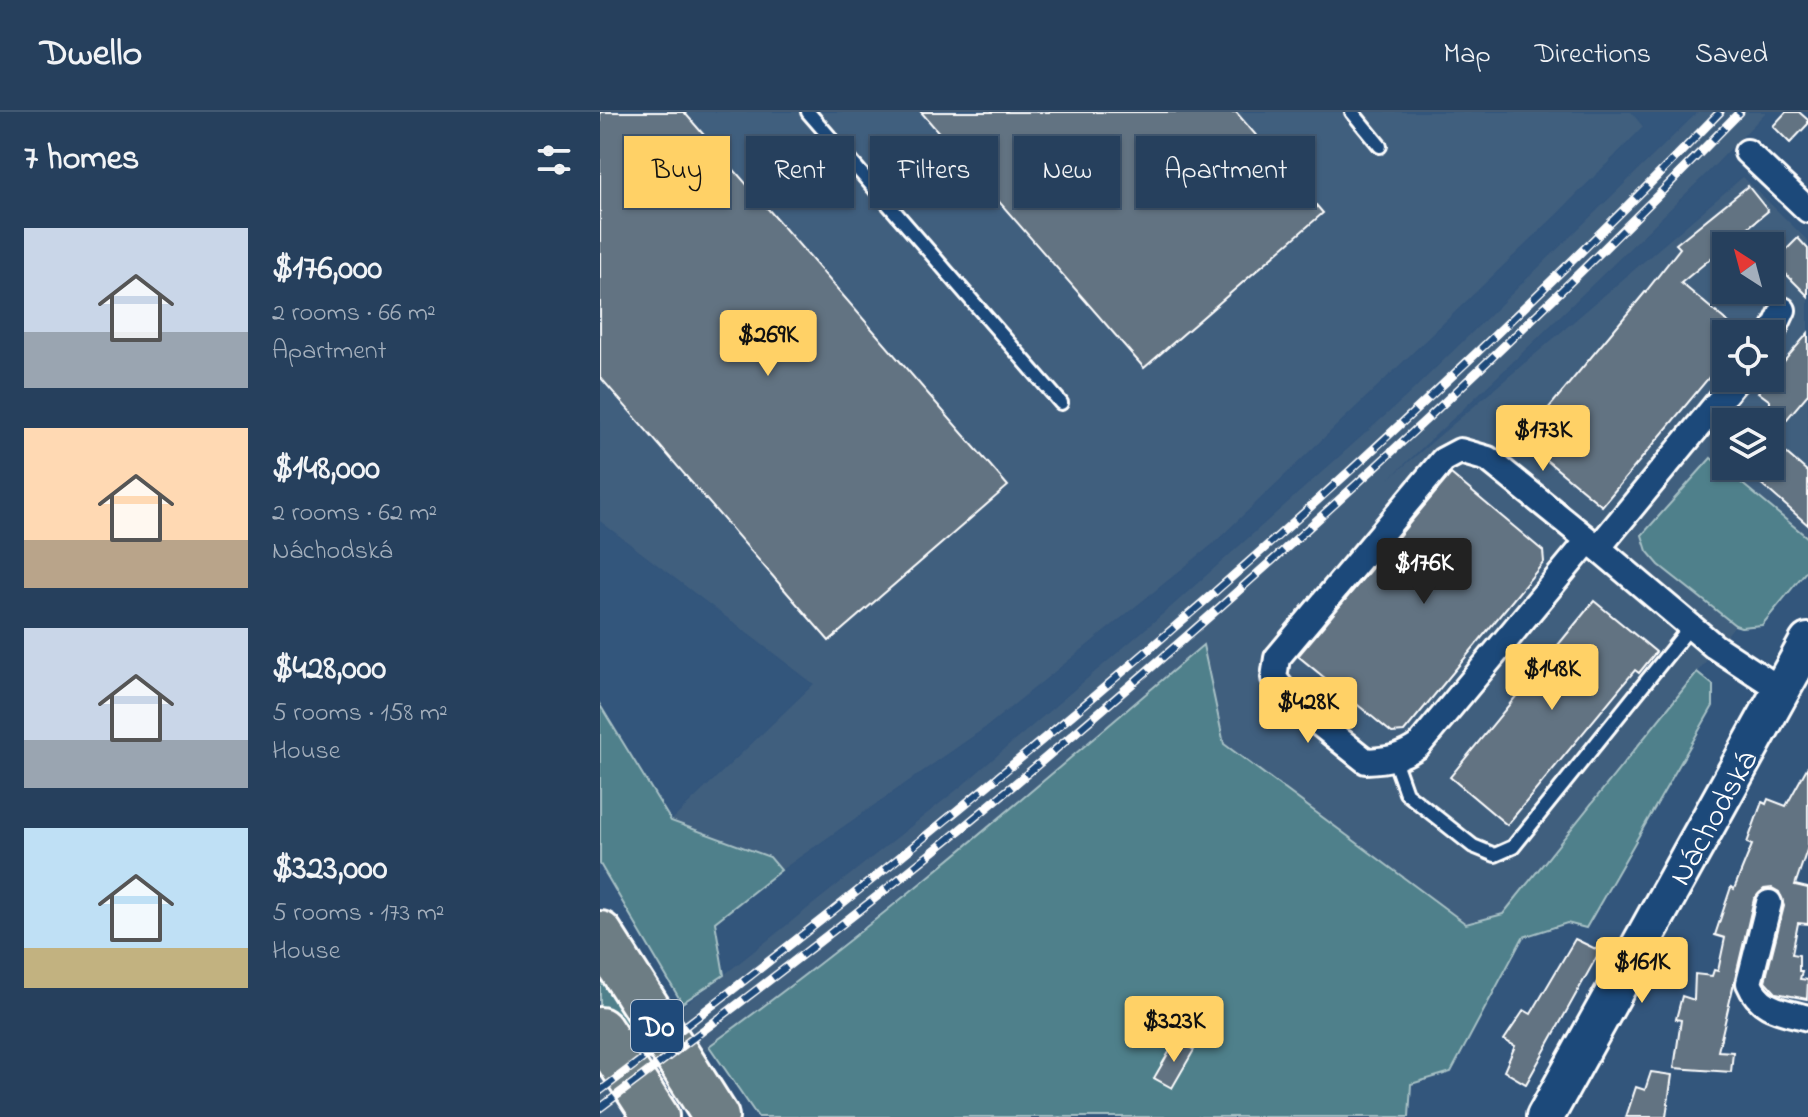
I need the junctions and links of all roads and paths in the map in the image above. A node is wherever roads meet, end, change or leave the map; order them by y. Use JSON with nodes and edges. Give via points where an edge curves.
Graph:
{"nodes":[{"id":1,"x":808,"y":112,"type":"edge"},
{"id":2,"x":1352,"y":112,"type":"edge"},
{"id":3,"x":1380,"y":146,"type":"dead end"},
{"id":4,"x":1747,"y":152,"type":"dead end"},
{"id":5,"x":1808,"y":210,"type":"edge"},
{"id":6,"x":1783,"y":310,"type":"dead end"},
{"id":7,"x":1778,"y":320,"type":"edge"},
{"id":8,"x":1726,"y":392,"type":"edge"},
{"id":9,"x":1061,"y":403,"type":"dead end"},
{"id":10,"x":1593,"y":545,"type":"junction"},
{"id":11,"x":1690,"y":627,"type":"junction"},
{"id":12,"x":1808,"y":642,"type":"edge"},
{"id":13,"x":1781,"y":690,"type":"junction"},
{"id":14,"x":1394,"y":759,"type":"junction"},
{"id":15,"x":1769,"y":903,"type":"dead end"},
{"id":16,"x":600,"y":934,"type":"edge"},
{"id":17,"x":1808,"y":1018,"type":"edge"},
{"id":18,"x":600,"y":1030,"type":"edge"},
{"id":19,"x":656,"y":1117,"type":"edge"},
{"id":20,"x":716,"y":1117,"type":"edge"},
{"id":21,"x":1545,"y":1117,"type":"edge"}],
"edges":[{"from":1,"to":9,"type":"lane"},
{"from":2,"to":3,"type":"lane"},
{"from":4,"to":5,"type":"street"},
{"from":6,"to":7,"type":"street"},
{"from":8,"to":10,"type":"street"},
{"from":10,"to":11,"type":"street"},
{"from":10,"to":14,"type":"street","via":[[1418,746]]},
{"from":10,"to":14,"type":"street","via":[[1488,459],[1460,451],[1443,460],[1277,658],[1274,678],[1291,701],[1366,761]]},
{"from":11,"to":13,"type":"street"},
{"from":11,"to":14,"type":"lane","via":[[1513,847],[1495,855],[1473,846],[1406,793]]},
{"from":12,"to":13,"type":"main road","name":"Náchodská"},
{"from":13,"to":21,"type":"main road","name":"Náchodská"},
{"from":15,"to":17,"type":"street","via":[[1749,983],[1768,1008]]},
{"from":16,"to":20,"type":"highway","number":"D0"},
{"from":18,"to":19,"type":"highway","number":"D0"}]}
